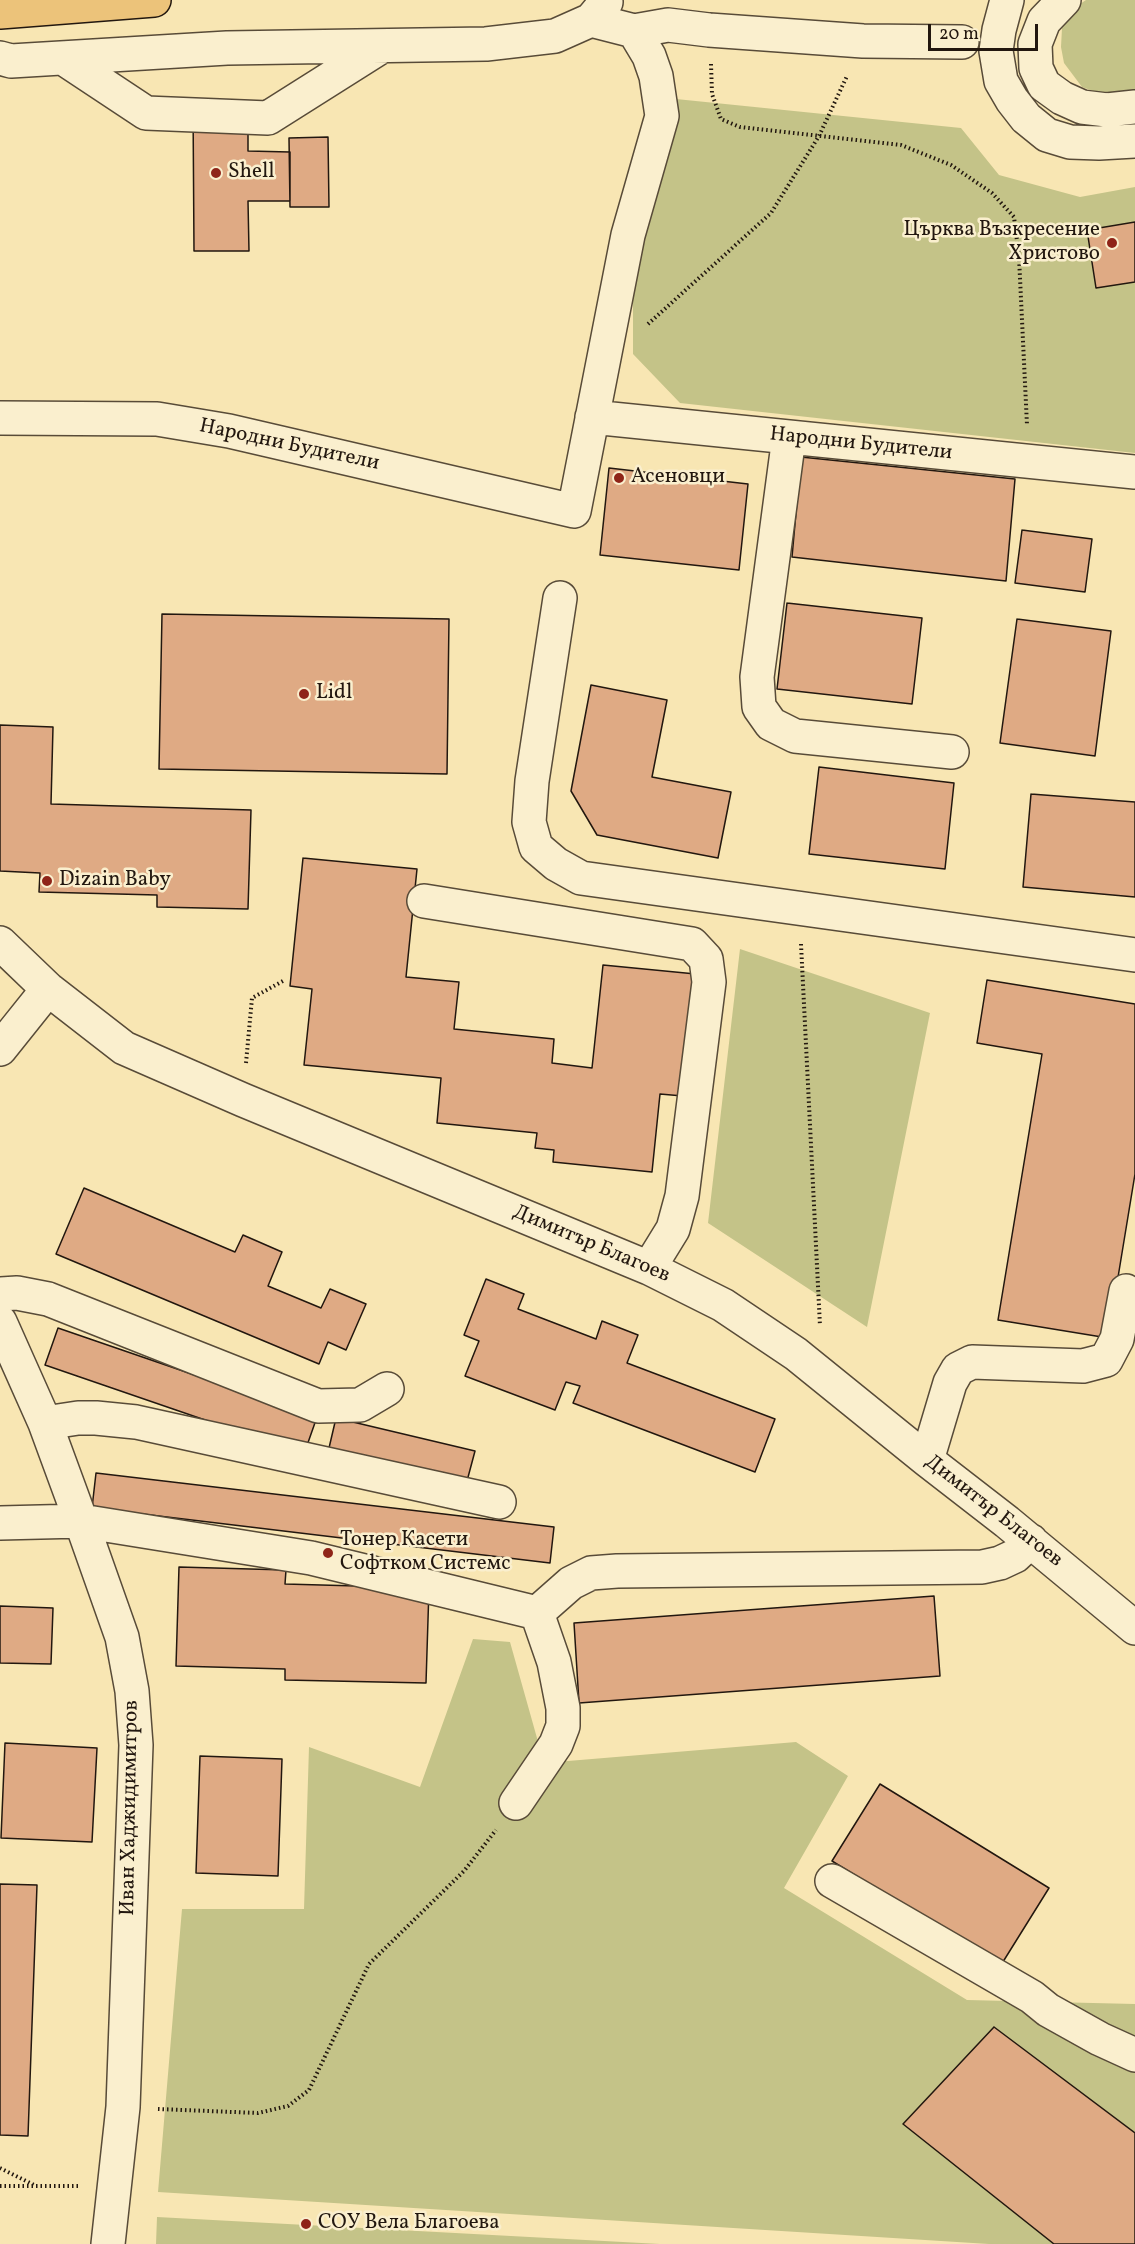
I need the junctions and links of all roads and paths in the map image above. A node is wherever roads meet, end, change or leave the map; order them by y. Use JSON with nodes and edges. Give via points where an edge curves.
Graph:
{"nodes":[{"id":1,"x":154,"y":0,"type":"edge"},
{"id":2,"x":1007,"y":0,"type":"edge"},
{"id":3,"x":1064,"y":0,"type":"edge"},
{"id":4,"x":599,"y":10,"type":"edge"},
{"id":5,"x":0,"y":12,"type":"edge"},
{"id":6,"x":709,"y":30,"type":"junction"},
{"id":7,"x":634,"y":31,"type":"junction"},
{"id":8,"x":863,"y":41,"type":"junction"},
{"id":9,"x":962,"y":42,"type":"dead end"},
{"id":10,"x":382,"y":46,"type":"junction"},
{"id":11,"x":0,"y":58,"type":"edge"},
{"id":12,"x":63,"y":58,"type":"junction"},
{"id":13,"x":1135,"y":107,"type":"edge"},
{"id":14,"x":819,"y":136,"type":"junction"},
{"id":15,"x":1135,"y":141,"type":"edge"},
{"id":16,"x":646,"y":326,"type":"dead end"},
{"id":17,"x":592,"y":417,"type":"junction"},
{"id":18,"x":0,"y":418,"type":"edge"},
{"id":19,"x":789,"y":437,"type":"junction"},
{"id":20,"x":1029,"y":462,"type":"junction"},
{"id":21,"x":1133,"y":473,"type":"edge"},
{"id":22,"x":560,"y":598,"type":"dead end"},
{"id":23,"x":952,"y":752,"type":"dead end"},
{"id":24,"x":424,"y":901,"type":"dead end"},
{"id":25,"x":800,"y":908,"type":"junction"},
{"id":26,"x":0,"y":943,"type":"edge"},
{"id":27,"x":1135,"y":955,"type":"edge"},
{"id":28,"x":283,"y":981,"type":"dead end"},
{"id":29,"x":48,"y":989,"type":"junction"},
{"id":30,"x":0,"y":1049,"type":"edge"},
{"id":31,"x":243,"y":1100,"type":"junction"},
{"id":32,"x":649,"y":1268,"type":"junction"},
{"id":33,"x":1126,"y":1291,"type":"dead end"},
{"id":34,"x":0,"y":1294,"type":"edge"},
{"id":35,"x":0,"y":1322,"type":"edge"},
{"id":36,"x":815,"y":1370,"type":"junction"},
{"id":37,"x":387,"y":1389,"type":"dead end"},
{"id":38,"x":45,"y":1423,"type":"junction"},
{"id":39,"x":927,"y":1460,"type":"junction"},
{"id":40,"x":499,"y":1502,"type":"dead end"},
{"id":41,"x":81,"y":1521,"type":"junction"},
{"id":42,"x":0,"y":1523,"type":"edge"},
{"id":43,"x":1031,"y":1541,"type":"junction"},
{"id":44,"x":537,"y":1613,"type":"junction"},
{"id":45,"x":1135,"y":1628,"type":"edge"},
{"id":46,"x":516,"y":1803,"type":"joint"},
{"id":47,"x":832,"y":1881,"type":"dead end"},
{"id":48,"x":1135,"y":2055,"type":"edge"},
{"id":49,"x":123,"y":2107,"type":"junction"},
{"id":50,"x":0,"y":2168,"type":"edge"},
{"id":51,"x":114,"y":2185,"type":"junction"},
{"id":52,"x":0,"y":2186,"type":"edge"},
{"id":53,"x":37,"y":2187,"type":"junction"},
{"id":54,"x":108,"y":2244,"type":"edge"}],
"edges":[{"from":1,"to":5,"type":"main road"},
{"from":2,"to":15,"type":"street","via":[[996,51],[1001,81],[1026,118],[1047,135],[1070,142]]},
{"from":3,"to":13,"type":"street","via":[[1044,21],[1035,44],[1036,68],[1044,85],[1082,107]]},
{"from":4,"to":7,"type":"street"},
{"from":4,"to":10,"type":"street","via":[[555,36],[486,44]]},
{"from":6,"to":7,"type":"street","via":[[668,24]]},
{"from":6,"to":8,"type":"street"},
{"from":6,"to":14,"type":"path","via":[[712,94],[721,119],[740,127]]},
{"from":7,"to":17,"type":"street","via":[[656,76],[662,116],[628,235]]},
{"from":8,"to":9,"type":"street"},
{"from":8,"to":14,"type":"path"},
{"from":10,"to":12,"type":"street","via":[[227,48]]},
{"from":10,"to":12,"type":"street","via":[[268,118],[146,113]]},
{"from":11,"to":12,"type":"street"},
{"from":14,"to":16,"type":"path","via":[[771,213]]},
{"from":14,"to":20,"type":"path","via":[[901,145],[951,165],[992,193],[1014,217]]},
{"from":17,"to":18,"type":"street","name":"Народни Будители","via":[[574,511],[219,429],[157,419]]},
{"from":17,"to":19,"type":"street","name":"Народни Будители"},
{"from":19,"to":20,"type":"street","name":"Народни Будители"},
{"from":19,"to":23,"type":"street","via":[[757,676],[759,707],[771,724],[795,736]]},
{"from":20,"to":21,"type":"street","name":"Народни Будители"},
{"from":22,"to":25,"type":"street","via":[[532,781],[529,822],[536,847],[580,878]]},
{"from":24,"to":32,"type":"street","via":[[692,944],[706,958],[710,982],[682,1196],[673,1229]]},
{"from":25,"to":27,"type":"street"},
{"from":25,"to":36,"type":"path","via":[[820,1327]]},
{"from":26,"to":29,"type":"street","name":"Димитър Благоев"},
{"from":28,"to":31,"type":"path","via":[[256,995],[250,1003]]},
{"from":29,"to":30,"type":"street"},
{"from":29,"to":31,"type":"street","name":"Димитър Благоев","via":[[124,1048]]},
{"from":31,"to":32,"type":"street","name":"Димитър Благоев"},
{"from":32,"to":36,"type":"street","name":"Димитър Благоев","via":[[723,1305]]},
{"from":33,"to":39,"type":"street","via":[[1117,1339],[1106,1360],[1083,1366],[972,1362],[958,1368]]},
{"from":34,"to":37,"type":"street","via":[[48,1299],[318,1406],[360,1405]]},
{"from":35,"to":38,"type":"street","name":"Иван Хаджидимитров"},
{"from":36,"to":39,"type":"street","name":"Димитър Благоев"},
{"from":38,"to":40,"type":"street","via":[[78,1418],[136,1422]]},
{"from":38,"to":41,"type":"street","name":"Иван Хаджидимитров"},
{"from":39,"to":43,"type":"street","name":"Димитър Благоев"},
{"from":41,"to":42,"type":"street"},
{"from":41,"to":44,"type":"street","via":[[311,1558]]},
{"from":41,"to":49,"type":"street","name":"Иван Хаджидимитров","via":[[122,1637],[136,1745]]},
{"from":43,"to":44,"type":"street","via":[[1015,1556],[982,1567],[591,1573],[571,1583]]},
{"from":43,"to":45,"type":"street","name":"Димитър Благоев"},
{"from":44,"to":46,"type":"street","via":[[554,1662],[563,1726],[556,1744]]},
{"from":46,"to":49,"type":"path","via":[[464,1871],[369,1964],[309,2090],[288,2106],[258,2113]]},
{"from":47,"to":48,"type":"street","via":[[1048,2010]]},
{"from":49,"to":51,"type":"street","name":"Иван Хаджидимитров"},
{"from":50,"to":53,"type":"path"},
{"from":51,"to":53,"type":"path"},
{"from":51,"to":54,"type":"street","name":"Иван Хаджидимитров"},
{"from":52,"to":53,"type":"path"}]}
